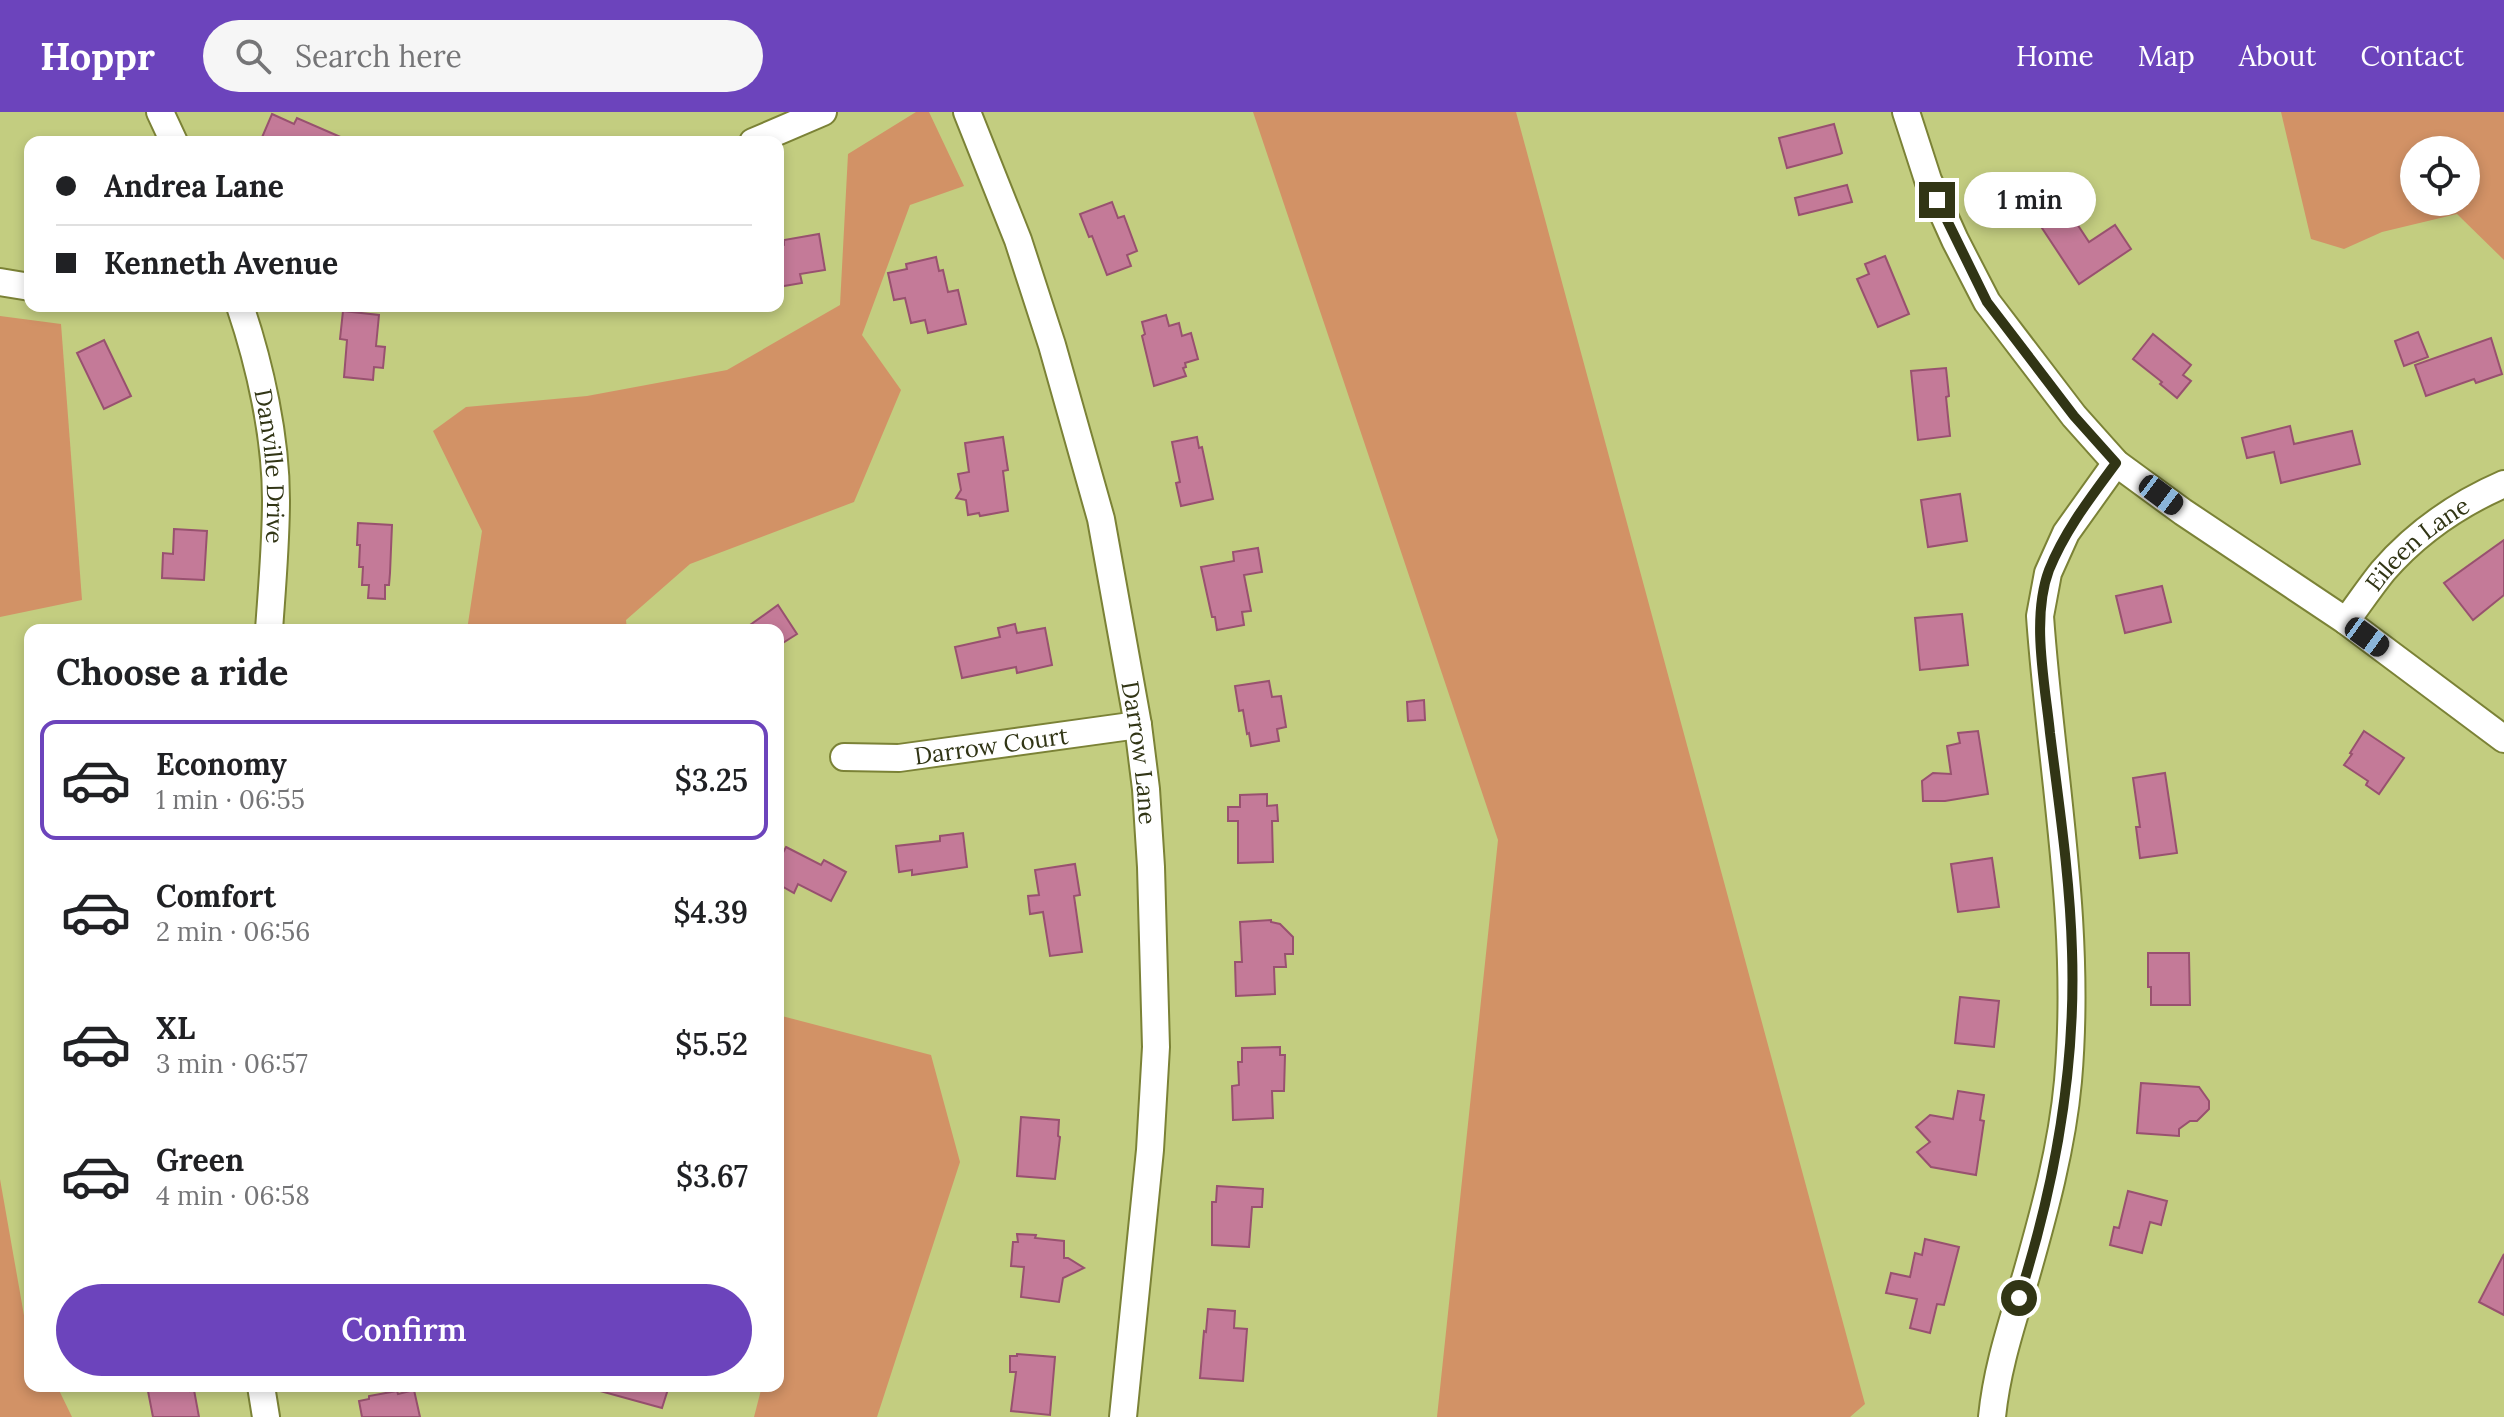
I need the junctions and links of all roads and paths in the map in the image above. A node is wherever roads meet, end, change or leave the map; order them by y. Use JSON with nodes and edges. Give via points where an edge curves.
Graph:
{"nodes":[{"id":1,"x":160,"y":112,"type":"edge"},
{"id":2,"x":823,"y":112,"type":"edge"},
{"id":3,"x":967,"y":112,"type":"edge"},
{"id":4,"x":1906,"y":112,"type":"edge"},
{"id":5,"x":171,"y":136,"type":"edge"},
{"id":6,"x":767,"y":136,"type":"edge"},
{"id":7,"x":0,"y":282,"type":"edge"},
{"id":8,"x":24,"y":286,"type":"edge"},
{"id":9,"x":242,"y":312,"type":"edge"},
{"id":10,"x":2116,"y":463,"type":"junction"},
{"id":11,"x":2504,"y":484,"type":"edge"},
{"id":12,"x":2346,"y":621,"type":"junction"},
{"id":13,"x":269,"y":624,"type":"edge"},
{"id":14,"x":1138,"y":725,"type":"junction"},
{"id":15,"x":2504,"y":739,"type":"edge"},
{"id":16,"x":844,"y":757,"type":"dead end"},
{"id":17,"x":262,"y":1392,"type":"edge"},
{"id":18,"x":266,"y":1417,"type":"edge"},
{"id":19,"x":1123,"y":1417,"type":"edge"},
{"id":20,"x":1992,"y":1417,"type":"edge"}],
"edges":[{"from":1,"to":5,"type":"street"},
{"from":2,"to":6,"type":"street"},
{"from":3,"to":14,"type":"street","name":"Darrow Lane","via":[[1018,240],[1077,427],[1101,519]]},
{"from":4,"to":10,"type":"street","via":[[1928,180],[1987,302]]},
{"from":7,"to":8,"type":"street"},
{"from":9,"to":13,"type":"street","name":"Danville Drive","via":[[257,356],[276,497]]},
{"from":10,"to":12,"type":"street"},
{"from":10,"to":20,"type":"street","via":[[2066,533],[2048,573],[2040,616],[2072,950],[2068,1083],[2058,1150],[2006,1339]]},
{"from":11,"to":12,"type":"street","name":"Eileen Lane","via":[[2470,499],[2424,531],[2384,570]]},
{"from":12,"to":15,"type":"street"},
{"from":14,"to":16,"type":"street","name":"Darrow Court","via":[[899,758]]},
{"from":14,"to":19,"type":"street","name":"Darrow Lane","via":[[1151,867],[1156,1047]]},
{"from":17,"to":18,"type":"street"}]}
